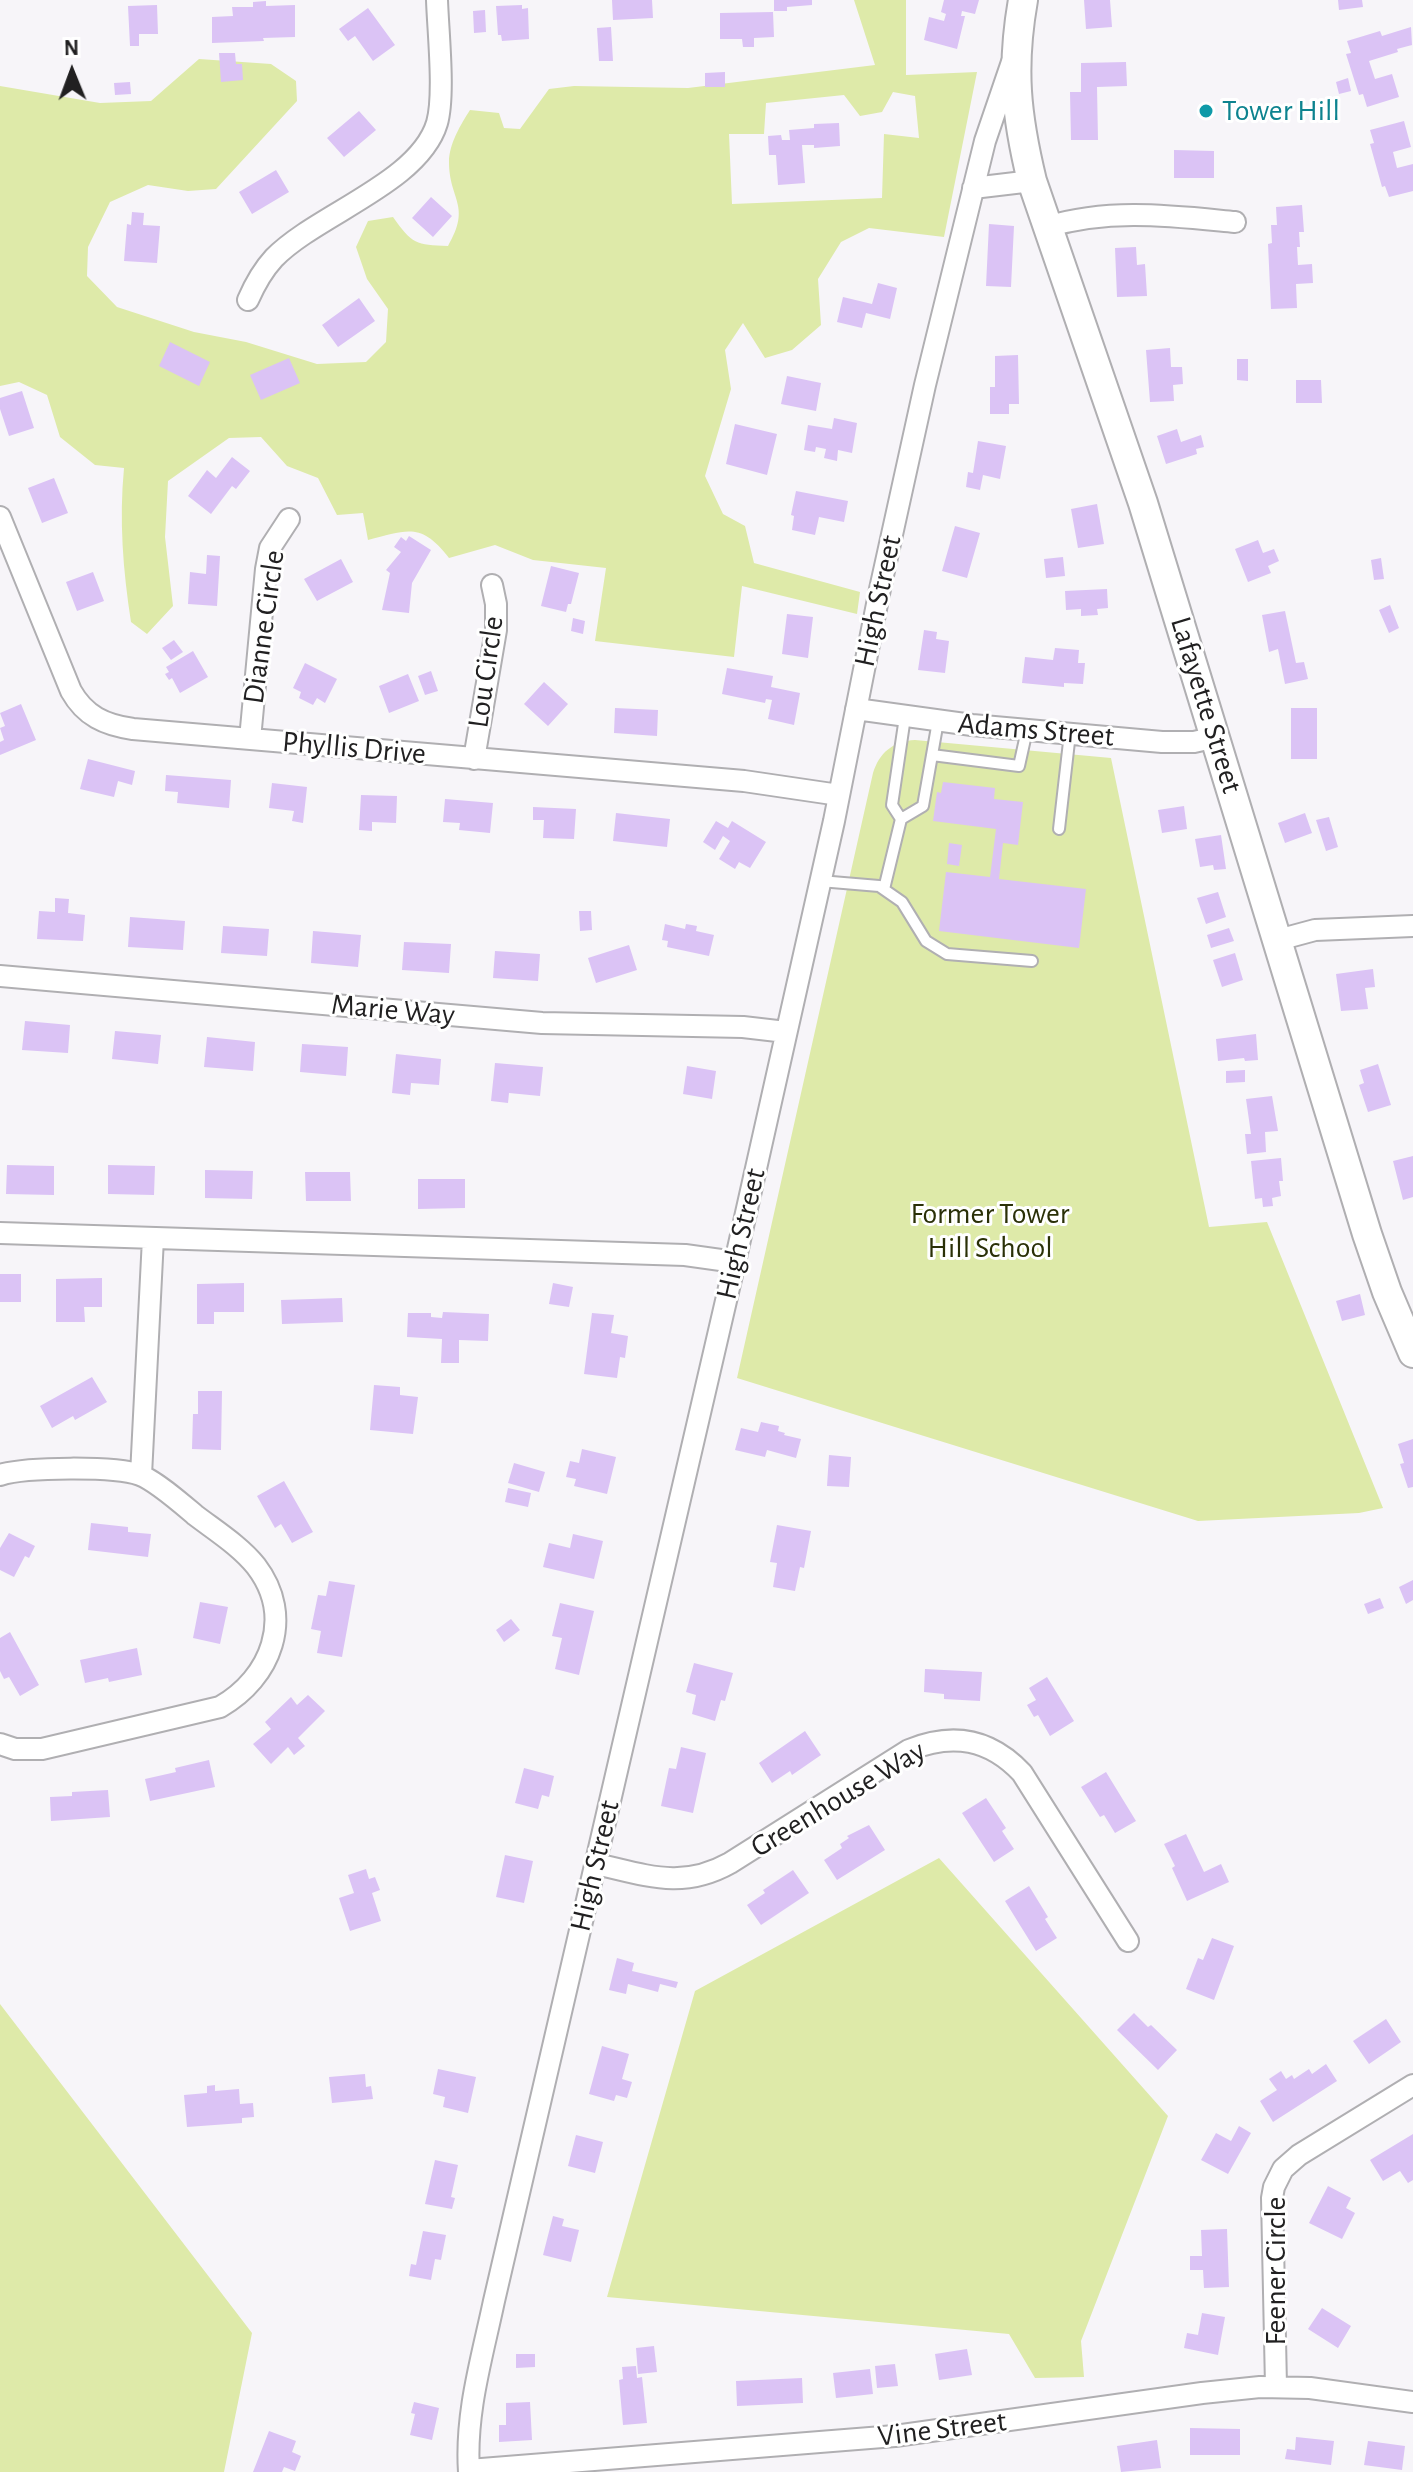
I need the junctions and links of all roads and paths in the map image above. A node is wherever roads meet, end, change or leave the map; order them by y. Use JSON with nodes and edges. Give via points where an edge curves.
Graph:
{"nodes":[{"id":1,"x":437,"y":0,"type":"edge"},
{"id":2,"x":1023,"y":0,"type":"edge"},
{"id":3,"x":1015,"y":53,"type":"junction"},
{"id":4,"x":1032,"y":181,"type":"junction"},
{"id":5,"x":973,"y":188,"type":"junction"},
{"id":6,"x":1235,"y":222,"type":"dead end"},
{"id":7,"x":1047,"y":227,"type":"junction"},
{"id":8,"x":248,"y":300,"type":"dead end"},
{"id":9,"x":0,"y":517,"type":"edge"},
{"id":10,"x":289,"y":519,"type":"dead end"},
{"id":11,"x":492,"y":585,"type":"dead end"},
{"id":12,"x":856,"y":709,"type":"junction"},
{"id":13,"x":905,"y":717,"type":"junction"},
{"id":14,"x":938,"y":721,"type":"junction"},
{"id":15,"x":1027,"y":730,"type":"junction"},
{"id":16,"x":1070,"y":733,"type":"junction"},
{"id":17,"x":1216,"y":737,"type":"junction"},
{"id":18,"x":250,"y":739,"type":"junction"},
{"id":19,"x":932,"y":755,"type":"junction"},
{"id":20,"x":474,"y":759,"type":"junction"},
{"id":21,"x":839,"y":795,"type":"junction"},
{"id":22,"x":901,"y":819,"type":"junction"},
{"id":23,"x":1059,"y":829,"type":"dead end"},
{"id":24,"x":820,"y":881,"type":"junction"},
{"id":25,"x":884,"y":889,"type":"junction"},
{"id":26,"x":1413,"y":926,"type":"edge"},
{"id":27,"x":1278,"y":940,"type":"junction"},
{"id":28,"x":1032,"y":961,"type":"dead end"},
{"id":29,"x":0,"y":976,"type":"edge"},
{"id":30,"x":786,"y":1032,"type":"junction"},
{"id":31,"x":0,"y":1233,"type":"edge"},
{"id":32,"x":153,"y":1238,"type":"junction"},
{"id":33,"x":735,"y":1262,"type":"junction"},
{"id":34,"x":1413,"y":1353,"type":"edge"},
{"id":35,"x":0,"y":1475,"type":"edge"},
{"id":36,"x":141,"y":1475,"type":"junction"},
{"id":37,"x":0,"y":1744,"type":"edge"},
{"id":38,"x":596,"y":1864,"type":"junction"},
{"id":39,"x":1128,"y":1941,"type":"dead end"},
{"id":40,"x":1413,"y":2085,"type":"edge"},
{"id":41,"x":1276,"y":2386,"type":"junction"},
{"id":42,"x":1413,"y":2402,"type":"edge"},
{"id":43,"x":469,"y":2471,"type":"edge"}],
"edges":[{"from":1,"to":8,"type":"street","via":[[439,108],[432,134],[395,176],[285,249],[258,279]]},
{"from":2,"to":3,"type":"main road","name":"High Street"},
{"from":3,"to":4,"type":"main road","name":"Lafayette Street","via":[[1017,110]]},
{"from":3,"to":5,"type":"street","name":"High Street"},
{"from":4,"to":5,"type":"street"},
{"from":4,"to":7,"type":"main road","name":"Lafayette Street"},
{"from":5,"to":12,"type":"street","name":"High Street"},
{"from":6,"to":7,"type":"street","via":[[1126,214]]},
{"from":7,"to":17,"type":"main road","name":"Lafayette Street","via":[[1132,468]]},
{"from":9,"to":18,"type":"street","name":"Phyllis Drive","via":[[65,679],[86,712],[120,727]]},
{"from":10,"to":18,"type":"street","name":"Dianne Circle","via":[[270,548],[266,569]]},
{"from":11,"to":20,"type":"street","name":"Lou Circle","via":[[496,630]]},
{"from":12,"to":13,"type":"street","name":"Adams Street"},
{"from":12,"to":21,"type":"street","name":"High Street"},
{"from":13,"to":14,"type":"street","name":"Adams Street"},
{"from":13,"to":22,"type":"lane","via":[[892,805]]},
{"from":14,"to":15,"type":"street","name":"Adams Street"},
{"from":14,"to":19,"type":"lane"},
{"from":15,"to":16,"type":"street","name":"Adams Street"},
{"from":15,"to":19,"type":"lane","via":[[1019,766]]},
{"from":16,"to":17,"type":"street","name":"Adams Street","via":[[1184,743]]},
{"from":16,"to":23,"type":"lane"},
{"from":17,"to":27,"type":"main road","name":"Lafayette Street"},
{"from":18,"to":20,"type":"street","name":"Phyllis Drive"},
{"from":19,"to":22,"type":"lane","via":[[923,806]]},
{"from":20,"to":21,"type":"street","name":"Phyllis Drive","via":[[744,781]]},
{"from":21,"to":24,"type":"street","name":"High Street"},
{"from":22,"to":25,"type":"lane"},
{"from":24,"to":25,"type":"lane"},
{"from":24,"to":30,"type":"street","name":"High Street"},
{"from":25,"to":28,"type":"lane","via":[[902,902],[926,941],[947,954]]},
{"from":26,"to":27,"type":"street","via":[[1315,930]]},
{"from":27,"to":34,"type":"main road","name":"Lafayette Street","via":[[1367,1234]]},
{"from":29,"to":30,"type":"street","name":"Marie Way","via":[[542,1023]]},
{"from":30,"to":33,"type":"street","name":"High Street"},
{"from":31,"to":32,"type":"street"},
{"from":32,"to":33,"type":"street","via":[[685,1255]]},
{"from":32,"to":36,"type":"street"},
{"from":33,"to":38,"type":"street","name":"High Street"},
{"from":35,"to":36,"type":"street","via":[[45,1469]]},
{"from":36,"to":37,"type":"street","via":[[257,1568],[273,1606],[268,1659],[254,1681],[220,1707],[42,1749]]},
{"from":38,"to":39,"type":"street","name":"Greenhouse Way","via":[[667,1879],[707,1875],[909,1750],[967,1741],[1002,1754],[1022,1773]]},
{"from":38,"to":43,"type":"street","name":"High Street","via":[[471,2408]]},
{"from":40,"to":41,"type":"street","name":"Feener Circle","via":[[1299,2155],[1278,2178],[1272,2208]]},
{"from":41,"to":42,"type":"street","name":"Vine Street"},
{"from":41,"to":43,"type":"street","name":"Vine Street","via":[[895,2436]]}]}
